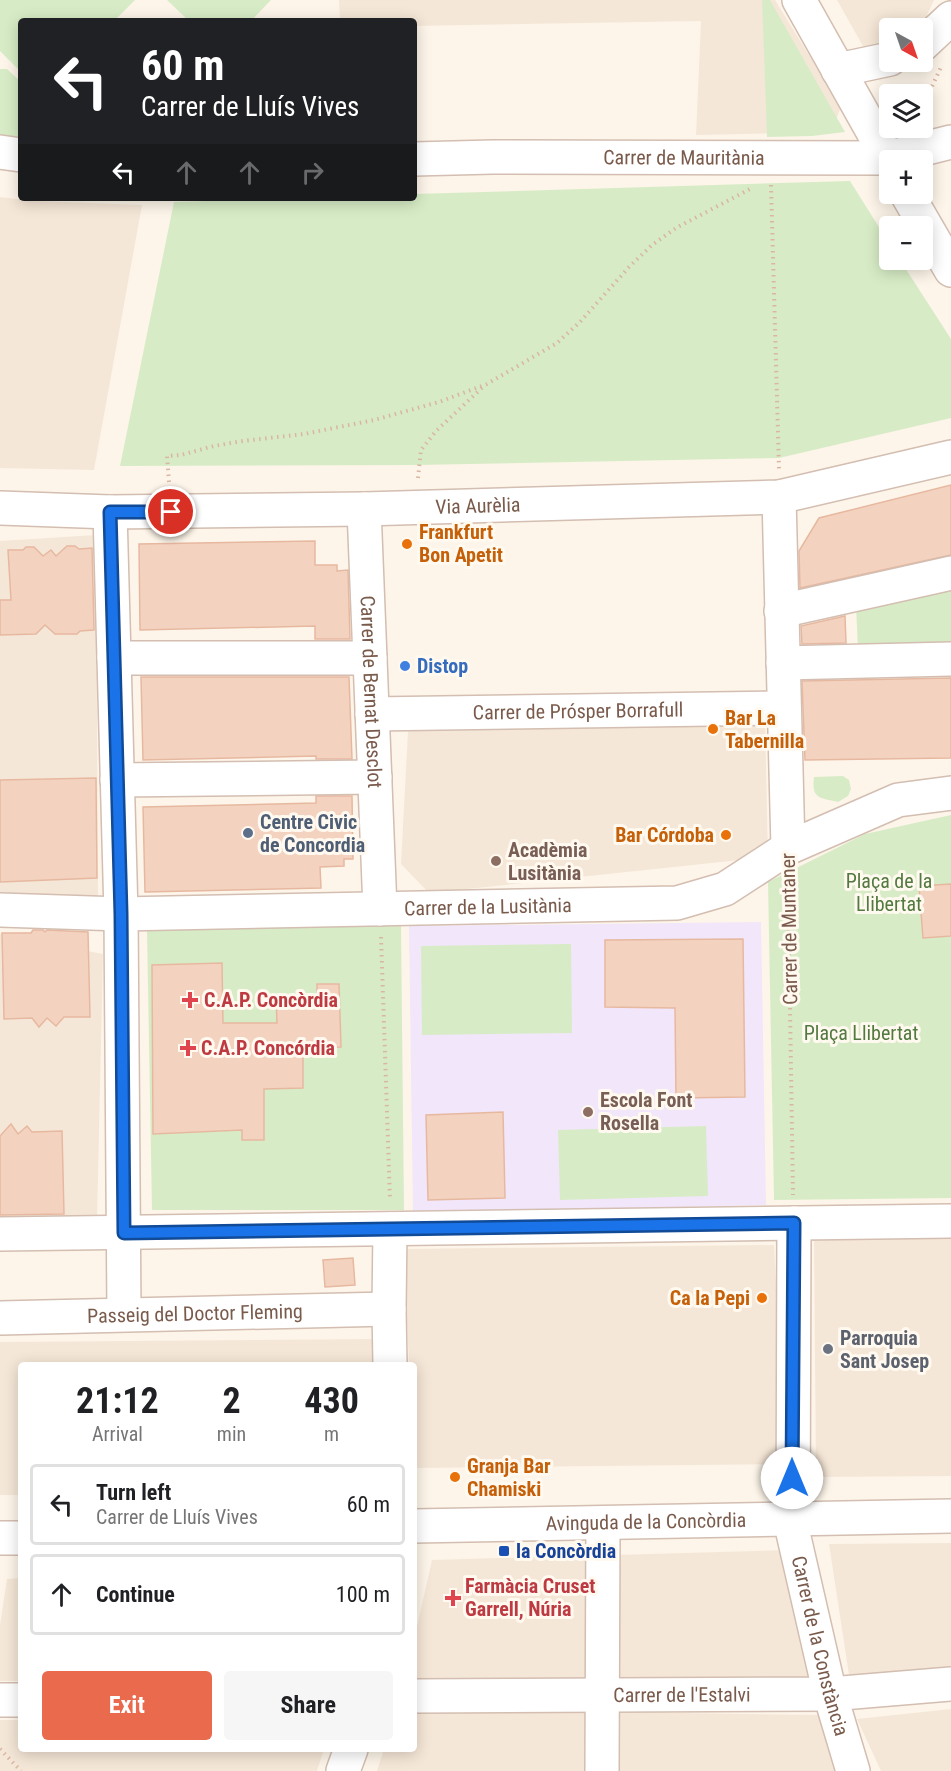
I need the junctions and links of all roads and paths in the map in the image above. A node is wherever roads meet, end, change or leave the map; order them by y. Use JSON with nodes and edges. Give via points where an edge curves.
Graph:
{"nodes":[{"id":1,"x":799,"y":0,"type":"edge"},
{"id":2,"x":951,"y":18,"type":"edge"},
{"id":3,"x":933,"y":55,"type":"edge"},
{"id":4,"x":879,"y":61,"type":"edge"},
{"id":5,"x":838,"y":70,"type":"junction"},
{"id":6,"x":951,"y":142,"type":"edge"},
{"id":7,"x":882,"y":150,"type":"edge"},
{"id":8,"x":923,"y":150,"type":"edge"},
{"id":9,"x":0,"y":152,"type":"edge"},
{"id":10,"x":18,"y":155,"type":"edge"},
{"id":11,"x":417,"y":159,"type":"edge"},
{"id":12,"x":879,"y":160,"type":"edge"},
{"id":13,"x":760,"y":183,"type":"dead end"},
{"id":14,"x":771,"y":195,"type":"dead end"},
{"id":15,"x":913,"y":204,"type":"edge"},
{"id":16,"x":951,"y":270,"type":"edge"},
{"id":17,"x":487,"y":384,"type":"junction"},
{"id":18,"x":951,"y":457,"type":"edge"},
{"id":19,"x":778,"y":458,"type":"dead end"},
{"id":20,"x":168,"y":467,"type":"dead end"},
{"id":21,"x":779,"y":497,"type":"junction"},
{"id":22,"x":418,"y":507,"type":"junction"},
{"id":23,"x":0,"y":508,"type":"edge"},
{"id":24,"x":364,"y":509,"type":"junction"},
{"id":25,"x":110,"y":512,"type":"junction"},
{"id":26,"x":951,"y":573,"type":"edge"},
{"id":27,"x":781,"y":611,"type":"junction"},
{"id":28,"x":114,"y":658,"type":"junction"},
{"id":29,"x":370,"y":658,"type":"junction"},
{"id":30,"x":951,"y":658,"type":"edge"},
{"id":31,"x":783,"y":663,"type":"junction"},
{"id":32,"x":784,"y":708,"type":"junction"},
{"id":33,"x":372,"y":714,"type":"junction"},
{"id":34,"x":375,"y":777,"type":"junction"},
{"id":35,"x":117,"y":780,"type":"junction"},
{"id":36,"x":951,"y":793,"type":"edge"},
{"id":37,"x":788,"y":848,"type":"junction"},
{"id":38,"x":380,"y":909,"type":"junction"},
{"id":39,"x":0,"y":910,"type":"edge"},
{"id":40,"x":121,"y":914,"type":"junction"},
{"id":41,"x":951,"y":1221,"type":"edge"},
{"id":42,"x":794,"y":1223,"type":"junction"},
{"id":43,"x":390,"y":1229,"type":"junction"},
{"id":44,"x":124,"y":1233,"type":"junction"},
{"id":45,"x":0,"y":1234,"type":"edge"},
{"id":46,"x":389,"y":1309,"type":"junction"},
{"id":47,"x":124,"y":1314,"type":"junction"},
{"id":48,"x":0,"y":1318,"type":"edge"},
{"id":49,"x":390,"y":1362,"type":"edge"},
{"id":50,"x":951,"y":1516,"type":"edge"},
{"id":51,"x":794,"y":1519,"type":"junction"},
{"id":52,"x":603,"y":1523,"type":"junction"},
{"id":53,"x":417,"y":1526,"type":"edge"},
{"id":54,"x":0,"y":1538,"type":"edge"},
{"id":55,"x":18,"y":1538,"type":"edge"},
{"id":56,"x":951,"y":1684,"type":"edge"},
{"id":57,"x":830,"y":1694,"type":"junction"},
{"id":58,"x":417,"y":1695,"type":"edge"},
{"id":59,"x":603,"y":1695,"type":"junction"},
{"id":60,"x":0,"y":1700,"type":"edge"},
{"id":61,"x":18,"y":1700,"type":"edge"},
{"id":62,"x":0,"y":1749,"type":"edge"},
{"id":63,"x":350,"y":1752,"type":"edge"},
{"id":64,"x":21,"y":1771,"type":"edge"},
{"id":65,"x":343,"y":1771,"type":"edge"},
{"id":66,"x":602,"y":1771,"type":"edge"},
{"id":67,"x":853,"y":1771,"type":"edge"}],
"edges":[{"from":1,"to":5,"type":"street"},
{"from":2,"to":3,"type":"street"},
{"from":4,"to":5,"type":"street"},
{"from":5,"to":7,"type":"street"},
{"from":6,"to":8,"type":"street","name":"Carrer de Mauritània"},
{"from":9,"to":10,"type":"street"},
{"from":11,"to":12,"type":"street","name":"Carrer de Mauritània"},
{"from":13,"to":17,"type":"path","via":[[652,245],[557,343]]},
{"from":14,"to":19,"type":"path"},
{"from":15,"to":16,"type":"street"},
{"from":17,"to":20,"type":"path","via":[[374,420],[166,456]]},
{"from":17,"to":22,"type":"path","via":[[421,450]]},
{"from":18,"to":21,"type":"street","name":"Via Aurèlia"},
{"from":21,"to":22,"type":"street","name":"Via Aurèlia"},
{"from":21,"to":27,"type":"street","name":"Carrer de Muntaner"},
{"from":22,"to":24,"type":"street","name":"Via Aurèlia"},
{"from":23,"to":25,"type":"street","name":"Via Aurèlia"},
{"from":24,"to":25,"type":"street","name":"Via Aurèlia"},
{"from":24,"to":29,"type":"street","name":"Carrer de Bernat Desclot"},
{"from":25,"to":28,"type":"street"},
{"from":26,"to":27,"type":"street"},
{"from":27,"to":31,"type":"street","name":"Carrer de Muntaner"},
{"from":28,"to":29,"type":"street"},
{"from":28,"to":35,"type":"street"},
{"from":29,"to":33,"type":"street","name":"Carrer de Bernat Desclot"},
{"from":30,"to":31,"type":"street"},
{"from":31,"to":32,"type":"street","name":"Carrer de Muntaner"},
{"from":32,"to":33,"type":"street","name":"Carrer de Prósper Borrafull"},
{"from":32,"to":37,"type":"street","name":"Carrer de Muntaner"},
{"from":33,"to":34,"type":"street","name":"Carrer de Bernat Desclot"},
{"from":34,"to":35,"type":"street"},
{"from":34,"to":38,"type":"street","name":"Carrer de Bernat Desclot"},
{"from":35,"to":40,"type":"street"},
{"from":36,"to":37,"type":"street","name":"Carrer de la Lusitània","via":[[898,800]]},
{"from":37,"to":38,"type":"street","name":"Carrer de la Lusitània","via":[[725,889],[677,903]]},
{"from":37,"to":42,"type":"path","name":"Carrer de Muntaner"},
{"from":38,"to":40,"type":"street","name":"Carrer de la Lusitània"},
{"from":38,"to":43,"type":"path"},
{"from":39,"to":40,"type":"street","name":"Carrer de la Lusitània"},
{"from":40,"to":44,"type":"street"},
{"from":41,"to":42,"type":"street"},
{"from":42,"to":43,"type":"street"},
{"from":42,"to":51,"type":"street"},
{"from":43,"to":44,"type":"street"},
{"from":43,"to":46,"type":"street"},
{"from":44,"to":45,"type":"street"},
{"from":44,"to":47,"type":"street"},
{"from":46,"to":47,"type":"street","name":"Passeig del Doctor Fleming"},
{"from":46,"to":49,"type":"street"},
{"from":47,"to":48,"type":"street","name":"Passeig del Doctor Fleming"},
{"from":50,"to":51,"type":"street","name":"Avinguda de la Concòrdia"},
{"from":51,"to":52,"type":"street","name":"Avinguda de la Concòrdia"},
{"from":51,"to":57,"type":"street","name":"Carrer de la Constància","via":[[793,1533]]},
{"from":52,"to":53,"type":"street","name":"Avinguda de la Concòrdia"},
{"from":52,"to":59,"type":"street"},
{"from":54,"to":55,"type":"street"},
{"from":56,"to":57,"type":"street","name":"Carrer de l'Estalvi"},
{"from":57,"to":59,"type":"street","name":"Carrer de l'Estalvi"},
{"from":57,"to":67,"type":"street","name":"Carrer de la Constància"},
{"from":58,"to":59,"type":"street","name":"Carrer de l'Estalvi"},
{"from":59,"to":66,"type":"street"},
{"from":60,"to":61,"type":"street"},
{"from":62,"to":64,"type":"path"},
{"from":63,"to":65,"type":"street"}]}
